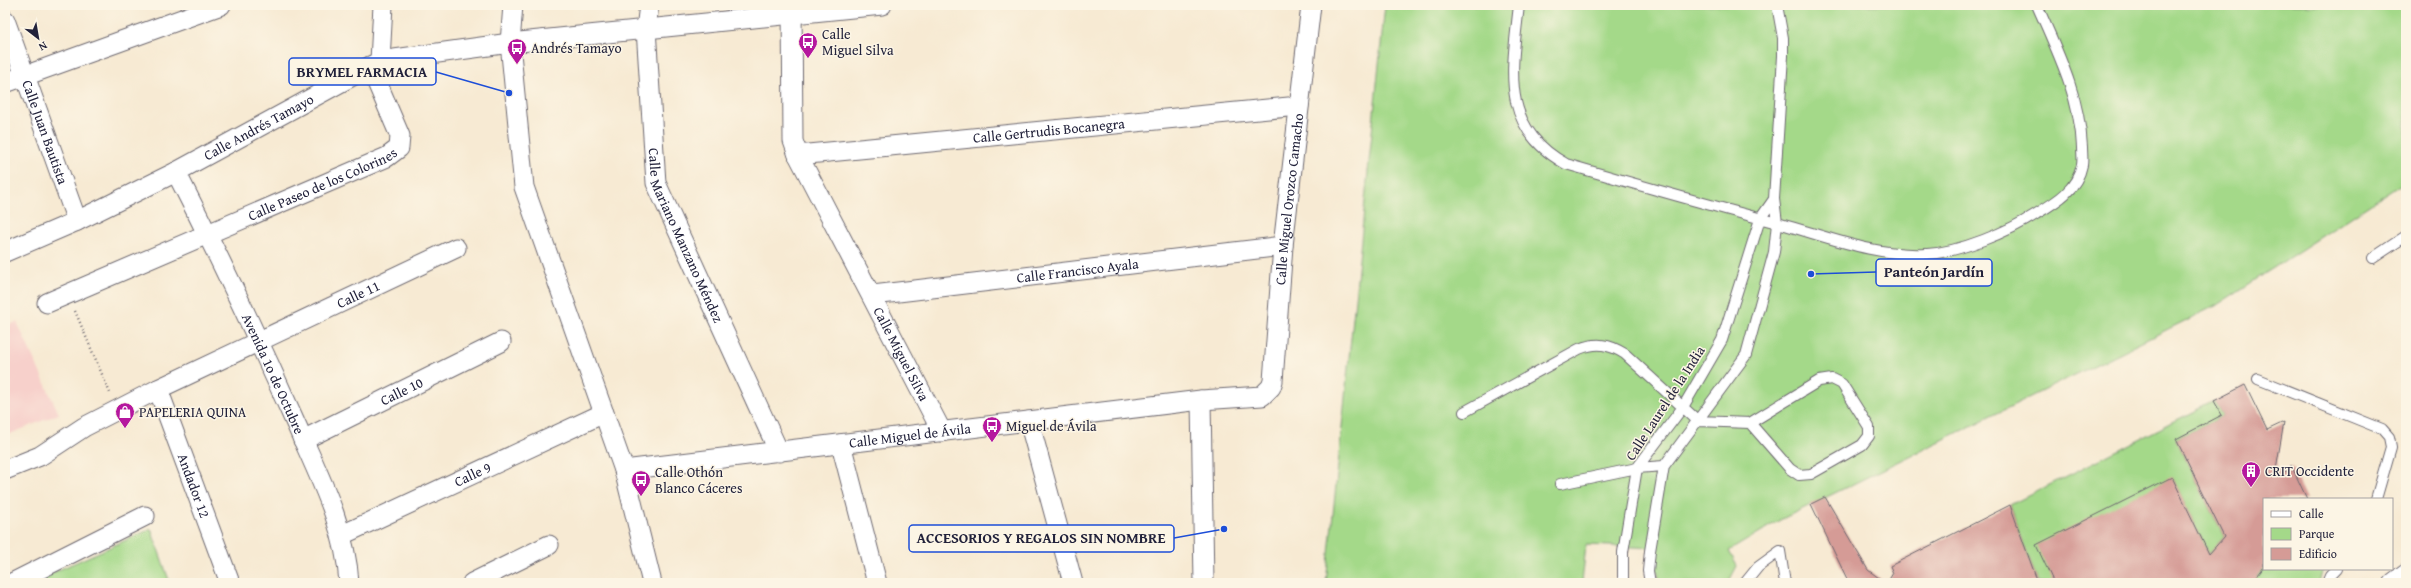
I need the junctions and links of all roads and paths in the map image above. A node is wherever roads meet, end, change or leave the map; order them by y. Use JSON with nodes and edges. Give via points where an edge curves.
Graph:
{"nodes":[{"id":1,"x":221,"y":5,"type":"edge"},
{"id":2,"x":383,"y":5,"type":"edge"},
{"id":3,"x":513,"y":5,"type":"edge"},
{"id":4,"x":649,"y":5,"type":"edge"},
{"id":5,"x":882,"y":5,"type":"edge"},
{"id":6,"x":1311,"y":5,"type":"edge"},
{"id":7,"x":1519,"y":5,"type":"edge"},
{"id":8,"x":1776,"y":5,"type":"edge"},
{"id":9,"x":2037,"y":5,"type":"edge"},
{"id":10,"x":791,"y":10,"type":"edge"},
{"id":11,"x":5,"y":20,"type":"edge"},
{"id":12,"x":646,"y":29,"type":"junction"},
{"id":13,"x":510,"y":42,"type":"junction"},
{"id":14,"x":376,"y":63,"type":"junction"},
{"id":15,"x":25,"y":76,"type":"junction"},
{"id":16,"x":5,"y":83,"type":"edge"},
{"id":17,"x":1299,"y":106,"type":"junction"},
{"id":18,"x":798,"y":156,"type":"junction"},
{"id":19,"x":176,"y":172,"type":"junction"},
{"id":20,"x":1774,"y":199,"type":"junction"},
{"id":21,"x":1760,"y":219,"type":"junction"},
{"id":22,"x":77,"y":221,"type":"junction"},
{"id":23,"x":1777,"y":223,"type":"junction"},
{"id":24,"x":208,"y":235,"type":"junction"},
{"id":25,"x":2406,"y":236,"type":"edge"},
{"id":26,"x":1283,"y":246,"type":"junction"},
{"id":27,"x":456,"y":248,"type":"dead end"},
{"id":28,"x":5,"y":252,"type":"edge"},
{"id":29,"x":2373,"y":258,"type":"dead end"},
{"id":30,"x":67,"y":294,"type":"junction"},
{"id":31,"x":873,"y":295,"type":"junction"},
{"id":32,"x":47,"y":303,"type":"dead end"},
{"id":33,"x":259,"y":341,"type":"junction"},
{"id":34,"x":500,"y":342,"type":"dead end"},
{"id":35,"x":2258,"y":380,"type":"dead end"},
{"id":36,"x":158,"y":388,"type":"junction"},
{"id":37,"x":1267,"y":392,"type":"joint"},
{"id":38,"x":1201,"y":400,"type":"junction"},
{"id":39,"x":1683,"y":407,"type":"junction"},
{"id":40,"x":117,"y":410,"type":"junction"},
{"id":41,"x":1464,"y":412,"type":"dead end"},
{"id":42,"x":604,"y":413,"type":"junction"},
{"id":43,"x":1698,"y":420,"type":"junction"},
{"id":44,"x":1030,"y":421,"type":"junction"},
{"id":45,"x":1750,"y":423,"type":"junction"},
{"id":46,"x":942,"y":432,"type":"junction"},
{"id":47,"x":303,"y":440,"type":"junction"},
{"id":48,"x":841,"y":444,"type":"junction"},
{"id":49,"x":779,"y":452,"type":"junction"},
{"id":50,"x":1664,"y":466,"type":"junction"},
{"id":51,"x":1637,"y":468,"type":"junction"},
{"id":52,"x":5,"y":470,"type":"edge"},
{"id":53,"x":624,"y":470,"type":"junction"},
{"id":54,"x":1560,"y":484,"type":"dead end"},
{"id":55,"x":2376,"y":498,"type":"edge"},
{"id":56,"x":145,"y":516,"type":"dead end"},
{"id":57,"x":342,"y":535,"type":"junction"},
{"id":58,"x":549,"y":545,"type":"dead end"},
{"id":59,"x":2336,"y":570,"type":"edge"},
{"id":60,"x":2406,"y":573,"type":"edge"},
{"id":61,"x":480,"y":582,"type":"edge"},
{"id":62,"x":12,"y":583,"type":"edge"},
{"id":63,"x":230,"y":583,"type":"edge"},
{"id":64,"x":349,"y":583,"type":"edge"},
{"id":65,"x":652,"y":583,"type":"edge"},
{"id":66,"x":877,"y":583,"type":"edge"},
{"id":67,"x":1073,"y":583,"type":"edge"},
{"id":68,"x":1204,"y":583,"type":"edge"},
{"id":69,"x":1623,"y":583,"type":"edge"},
{"id":70,"x":1650,"y":583,"type":"edge"},
{"id":71,"x":1745,"y":583,"type":"edge"},
{"id":72,"x":1785,"y":583,"type":"edge"},
{"id":73,"x":2327,"y":583,"type":"edge"},
{"id":74,"x":2393,"y":583,"type":"edge"}],
"edges":[{"from":1,"to":15,"type":"street"},
{"from":2,"to":14,"type":"street"},
{"from":3,"to":13,"type":"street"},
{"from":4,"to":12,"type":"street","name":"Calle Mariano Manzano Méndez"},
{"from":5,"to":10,"type":"street","name":"Calle Andrés Tamayo"},
{"from":6,"to":17,"type":"street","name":"Calle Miguel Orozco Camacho"},
{"from":7,"to":21,"type":"lane","via":[[1512,73],[1514,96],[1532,138],[1547,154],[1566,164]]},
{"from":8,"to":20,"type":"lane","via":[[1783,38],[1783,56]]},
{"from":9,"to":23,"type":"lane","via":[[2071,82],[2081,135],[2082,164],[2074,186],[2025,221],[1949,251],[1928,254],[1874,250]]},
{"from":10,"to":12,"type":"street","name":"Calle Andrés Tamayo"},
{"from":10,"to":18,"type":"street","name":"Calle Miguel Silva","via":[[793,141]]},
{"from":11,"to":15,"type":"street","name":"Calle Juan Bautista"},
{"from":12,"to":13,"type":"street","name":"Calle Andrés Tamayo"},
{"from":12,"to":49,"type":"street","name":"Calle Mariano Manzano Méndez","via":[[656,183]]},
{"from":13,"to":14,"type":"street","name":"Calle Andrés Tamayo"},
{"from":13,"to":42,"type":"street","via":[[524,187]]},
{"from":14,"to":19,"type":"street","name":"Calle Andrés Tamayo"},
{"from":14,"to":24,"type":"street","name":"Calle Paseo de los Colorines","via":[[400,136],[399,148],[387,158]]},
{"from":15,"to":16,"type":"street"},
{"from":15,"to":22,"type":"street","name":"Calle Juan Bautista"},
{"from":17,"to":18,"type":"street","name":"Calle Gertrudis Bocanegra"},
{"from":17,"to":26,"type":"street","name":"Calle Miguel Orozco Camacho"},
{"from":18,"to":31,"type":"street","name":"Calle Miguel Silva"},
{"from":19,"to":22,"type":"street","name":"Calle Andrés Tamayo"},
{"from":19,"to":24,"type":"street","name":"Avenida 1o de Octubre"},
{"from":20,"to":21,"type":"lane","name":"Calle Laurel de la India"},
{"from":20,"to":23,"type":"lane"},
{"from":21,"to":23,"type":"lane"},
{"from":21,"to":39,"type":"lane","name":"Calle Laurel de la India","via":[[1722,340]]},
{"from":22,"to":28,"type":"street","name":"Calle Andrés Tamayo"},
{"from":23,"to":43,"type":"lane","via":[[1774,252],[1749,348]]},
{"from":24,"to":30,"type":"street","name":"Calle Paseo de los Colorines"},
{"from":24,"to":33,"type":"street","name":"Avenida 1o de Octubre"},
{"from":25,"to":29,"type":"lane"},
{"from":26,"to":31,"type":"street","name":"Calle Francisco Ayala"},
{"from":26,"to":37,"type":"street","name":"Calle Miguel Orozco Camacho","via":[[1273,381]]},
{"from":27,"to":33,"type":"street","name":"Calle 11"},
{"from":30,"to":32,"type":"street","name":"Calle Paseo de los Colorines"},
{"from":30,"to":40,"type":"path"},
{"from":31,"to":46,"type":"street","name":"Calle Miguel Silva"},
{"from":33,"to":36,"type":"street","name":"Calle 11"},
{"from":33,"to":47,"type":"street","name":"Avenida 1o de Octubre"},
{"from":34,"to":47,"type":"street","name":"Calle 10"},
{"from":35,"to":55,"type":"lane","via":[[2382,429],[2389,437],[2391,447]]},
{"from":36,"to":40,"type":"street","name":"Calle 11"},
{"from":36,"to":63,"type":"street","name":"Andador 12"},
{"from":37,"to":38,"type":"street","name":"Calle Miguel de Ávila","via":[[1255,397]]},
{"from":38,"to":44,"type":"street","name":"Calle Miguel de Ávila"},
{"from":38,"to":68,"type":"street"},
{"from":39,"to":41,"type":"lane","via":[[1625,354],[1614,347],[1600,344],[1579,350]]},
{"from":39,"to":43,"type":"lane"},
{"from":39,"to":51,"type":"lane","name":"Calle Laurel de la India"},
{"from":40,"to":52,"type":"street","name":"Calle 11","via":[[84,427],[40,456]]},
{"from":42,"to":53,"type":"street"},
{"from":42,"to":57,"type":"street","name":"Calle 9"},
{"from":43,"to":45,"type":"lane"},
{"from":43,"to":50,"type":"lane"},
{"from":44,"to":46,"type":"street","name":"Calle Miguel de Ávila"},
{"from":44,"to":67,"type":"street"},
{"from":45,"to":45,"type":"lane","via":[[1790,469],[1799,475],[1812,474],[1862,445],[1869,436],[1870,427],[1842,384],[1829,378],[1819,381]]},
{"from":46,"to":48,"type":"street","name":"Calle Miguel de Ávila"},
{"from":47,"to":57,"type":"street","name":"Avenida 1o de Octubre"},
{"from":48,"to":49,"type":"street","name":"Calle Miguel de Ávila"},
{"from":48,"to":66,"type":"street"},
{"from":49,"to":53,"type":"street","name":"Calle Miguel de Ávila"},
{"from":50,"to":51,"type":"lane"},
{"from":50,"to":70,"type":"lane","via":[[1650,551]]},
{"from":51,"to":54,"type":"lane"},
{"from":51,"to":69,"type":"lane","name":"Calle Laurel de la India","via":[[1623,552]]},
{"from":53,"to":65,"type":"street"},
{"from":56,"to":62,"type":"street"},
{"from":57,"to":64,"type":"street","name":"Avenida 1o de Octubre","via":[[348,560]]},
{"from":58,"to":61,"type":"street"},
{"from":59,"to":73,"type":"lane"},
{"from":60,"to":74,"type":"street"},
{"from":71,"to":72,"type":"lane","via":[[1758,567],[1780,551]]}]}
